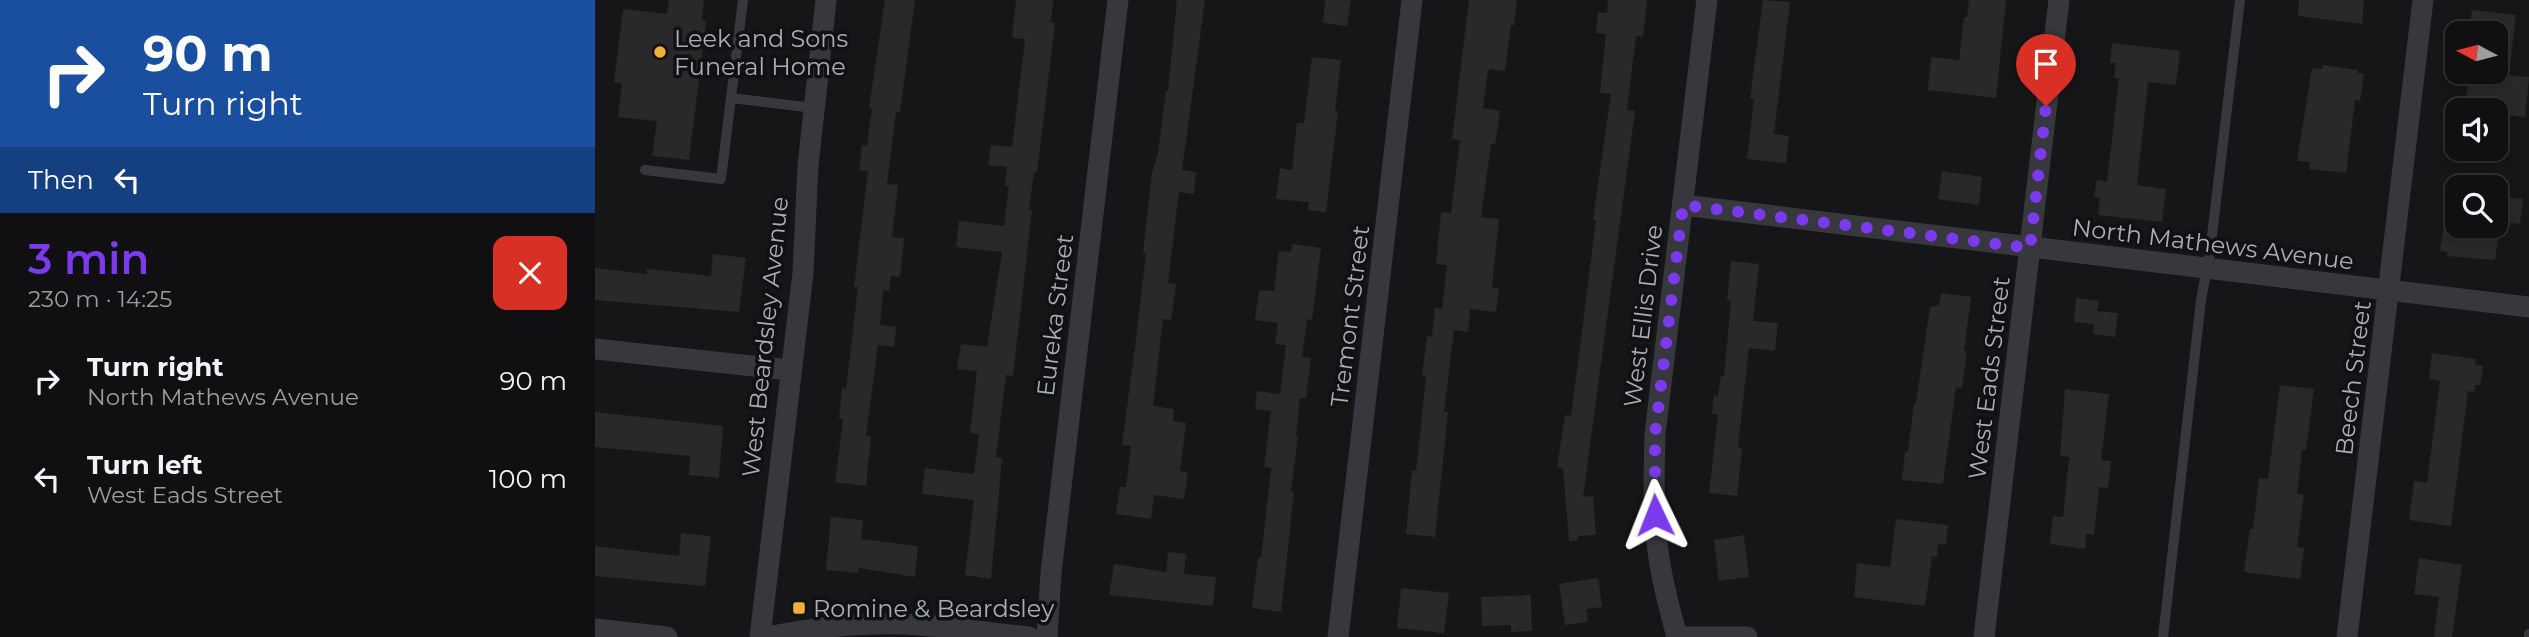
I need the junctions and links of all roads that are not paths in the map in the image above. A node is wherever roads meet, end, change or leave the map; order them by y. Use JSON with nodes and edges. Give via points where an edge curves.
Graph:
{"nodes":[{"id":1,"x":743,"y":0,"type":"edge"},
{"id":2,"x":826,"y":0,"type":"edge"},
{"id":3,"x":1118,"y":0,"type":"edge"},
{"id":4,"x":1412,"y":0,"type":"edge"},
{"id":5,"x":1707,"y":0,"type":"edge"},
{"id":6,"x":2059,"y":0,"type":"edge"},
{"id":7,"x":2240,"y":0,"type":"edge"},
{"id":8,"x":2423,"y":0,"type":"edge"},
{"id":9,"x":731,"y":98,"type":"junction"},
{"id":10,"x":814,"y":108,"type":"junction"},
{"id":11,"x":645,"y":170,"type":"dead end"},
{"id":12,"x":1683,"y":205,"type":"junction"},
{"id":13,"x":2030,"y":248,"type":"junction"},
{"id":14,"x":2206,"y":270,"type":"junction"},
{"id":15,"x":2389,"y":291,"type":"junction"},
{"id":16,"x":2529,"y":307,"type":"edge"},
{"id":17,"x":595,"y":349,"type":"edge"},
{"id":18,"x":790,"y":370,"type":"junction"},
{"id":19,"x":595,"y":629,"type":"edge"},
{"id":20,"x":667,"y":637,"type":"edge"},
{"id":21,"x":760,"y":637,"type":"edge"},
{"id":22,"x":767,"y":637,"type":"edge"},
{"id":23,"x":1029,"y":637,"type":"edge"},
{"id":24,"x":1047,"y":637,"type":"edge"},
{"id":25,"x":1338,"y":637,"type":"edge"},
{"id":26,"x":1677,"y":637,"type":"edge"},
{"id":27,"x":1685,"y":637,"type":"edge"},
{"id":28,"x":1747,"y":637,"type":"edge"},
{"id":29,"x":1984,"y":637,"type":"edge"},
{"id":30,"x":2163,"y":637,"type":"edge"},
{"id":31,"x":2347,"y":637,"type":"edge"}],
"edges":[{"from":1,"to":9,"type":"lane"},
{"from":2,"to":10,"type":"street","name":"West Beardsley Avenue"},
{"from":3,"to":24,"type":"street","name":"Eureka Street"},
{"from":4,"to":25,"type":"street","name":"Tremont Street"},
{"from":5,"to":12,"type":"street","name":"West Ellis Drive"},
{"from":6,"to":13,"type":"street","name":"West Eads Street"},
{"from":7,"to":14,"type":"lane"},
{"from":8,"to":15,"type":"street","name":"Beech Street"},
{"from":9,"to":10,"type":"lane"},
{"from":9,"to":11,"type":"lane","via":[[721,179]]},
{"from":10,"to":18,"type":"street","name":"West Beardsley Avenue","via":[[803,273]]},
{"from":12,"to":13,"type":"street","name":"North Mathews Avenue"},
{"from":12,"to":26,"type":"street","name":"West Ellis Drive","via":[[1655,434],[1654,488],[1657,542]]},
{"from":13,"to":14,"type":"street","name":"North Mathews Avenue"},
{"from":13,"to":29,"type":"street","name":"West Eads Street"},
{"from":14,"to":15,"type":"street","name":"North Mathews Avenue"},
{"from":14,"to":30,"type":"lane"},
{"from":15,"to":16,"type":"street","name":"North Mathews Avenue"},
{"from":15,"to":31,"type":"street","name":"Beech Street"},
{"from":17,"to":18,"type":"street"},
{"from":18,"to":21,"type":"street","name":"West Beardsley Avenue"},
{"from":19,"to":20,"type":"street"},
{"from":22,"to":23,"type":"street","via":[[837,626],[906,624]]},
{"from":27,"to":28,"type":"street"}]}
